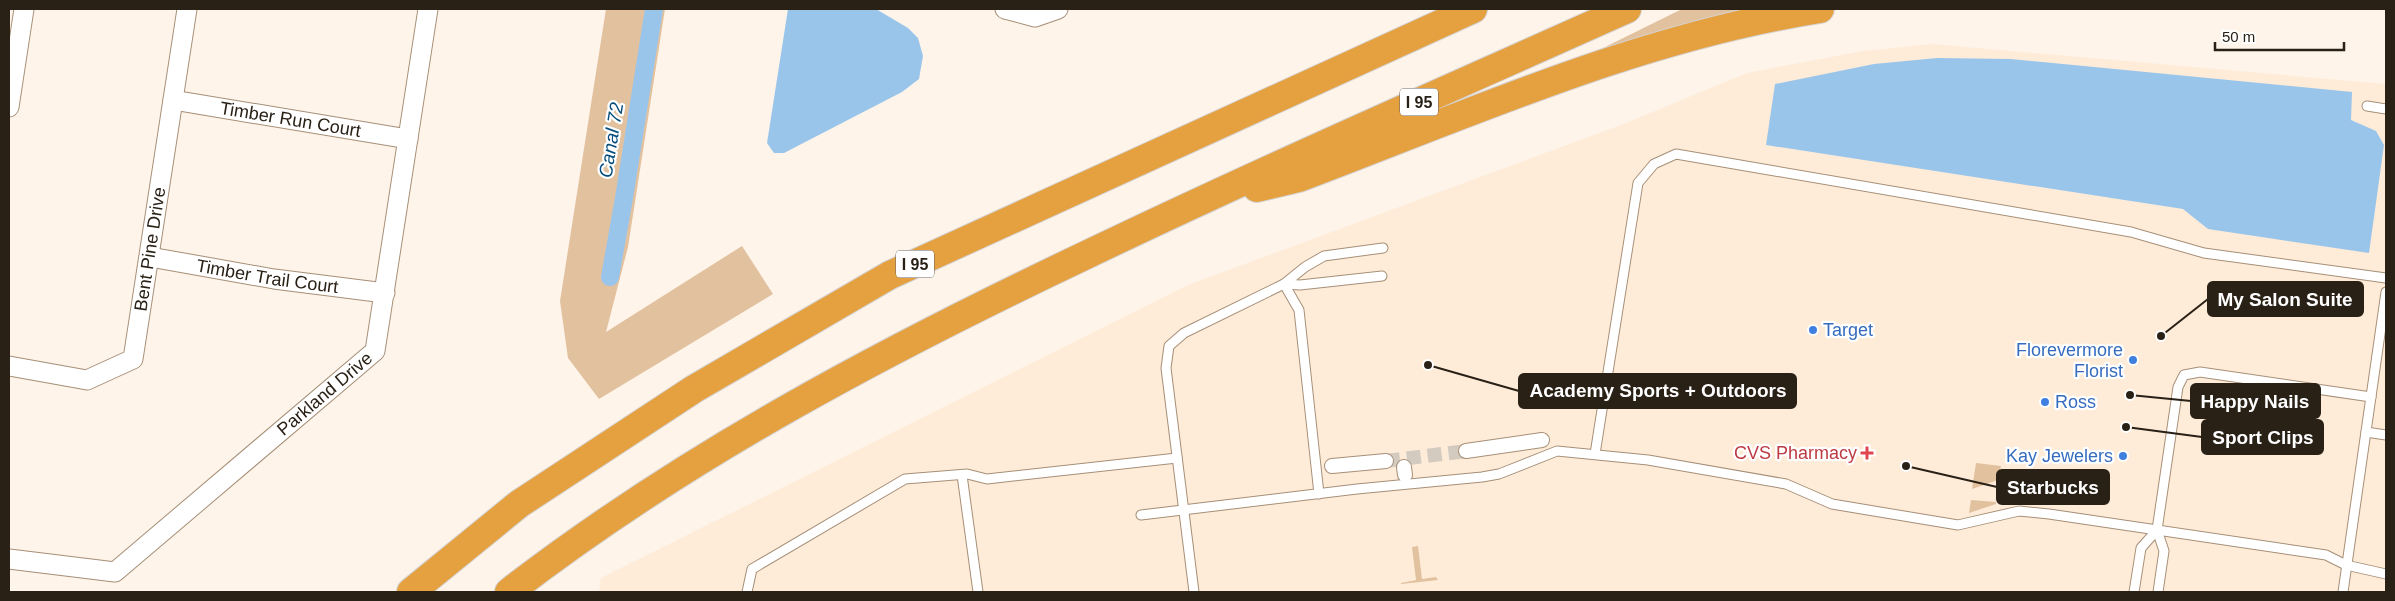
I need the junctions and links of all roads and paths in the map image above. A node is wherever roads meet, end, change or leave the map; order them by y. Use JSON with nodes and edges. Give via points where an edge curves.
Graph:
{"nodes":[{"id":1,"x":24,"y":9,"type":"edge"},
{"id":2,"x":187,"y":9,"type":"edge"},
{"id":3,"x":428,"y":9,"type":"edge"},
{"id":4,"x":1005,"y":9,"type":"edge"},
{"id":5,"x":1058,"y":9,"type":"edge"},
{"id":6,"x":1627,"y":9,"type":"edge"},
{"id":7,"x":1820,"y":9,"type":"edge"},
{"id":8,"x":1469,"y":10,"type":"edge"},
{"id":9,"x":173,"y":100,"type":"junction"},
{"id":10,"x":2367,"y":106,"type":"dead end"},
{"id":11,"x":9,"y":107,"type":"edge"},
{"id":12,"x":2386,"y":109,"type":"edge"},
{"id":13,"x":408,"y":139,"type":"junction"},
{"id":14,"x":1211,"y":195,"type":"junction"},
{"id":15,"x":1383,"y":248,"type":"dead end"},
{"id":16,"x":150,"y":257,"type":"junction"},
{"id":17,"x":1382,"y":276,"type":"dead end"},
{"id":18,"x":2386,"y":278,"type":"edge"},
{"id":19,"x":1284,"y":284,"type":"junction"},
{"id":20,"x":2386,"y":292,"type":"edge"},
{"id":21,"x":385,"y":293,"type":"junction"},
{"id":22,"x":9,"y":366,"type":"edge"},
{"id":23,"x":2371,"y":397,"type":"junction"},
{"id":24,"x":2366,"y":432,"type":"junction"},
{"id":25,"x":2386,"y":435,"type":"edge"},
{"id":26,"x":1543,"y":439,"type":"dead end"},
{"id":27,"x":1466,"y":451,"type":"tunnel mouth"},
{"id":28,"x":1595,"y":454,"type":"junction"},
{"id":29,"x":1177,"y":458,"type":"junction"},
{"id":30,"x":1386,"y":461,"type":"tunnel mouth"},
{"id":31,"x":1332,"y":466,"type":"dead end"},
{"id":32,"x":962,"y":475,"type":"junction"},
{"id":33,"x":1319,"y":494,"type":"junction"},
{"id":34,"x":1184,"y":511,"type":"junction"},
{"id":35,"x":1141,"y":515,"type":"dead end"},
{"id":36,"x":2157,"y":530,"type":"junction"},
{"id":37,"x":9,"y":559,"type":"edge"},
{"id":38,"x":2346,"y":565,"type":"junction"},
{"id":39,"x":2386,"y":574,"type":"edge"},
{"id":40,"x":411,"y":592,"type":"edge"},
{"id":41,"x":510,"y":592,"type":"edge"},
{"id":42,"x":746,"y":592,"type":"edge"},
{"id":43,"x":978,"y":592,"type":"edge"},
{"id":44,"x":1194,"y":592,"type":"edge"},
{"id":45,"x":2134,"y":592,"type":"edge"},
{"id":46,"x":2158,"y":592,"type":"edge"},
{"id":47,"x":2343,"y":592,"type":"edge"}],
"edges":[{"from":1,"to":11,"type":"street"},
{"from":2,"to":9,"type":"street","name":"Bent Pine Drive"},
{"from":3,"to":13,"type":"street","name":"Parkland Drive"},
{"from":4,"to":5,"type":"street","via":[[1035,16]]},
{"from":6,"to":14,"type":"highway","number":"I 95"},
{"from":7,"to":14,"type":"highway","via":[[1702,33],[1646,50],[1491,104],[1299,178]]},
{"from":8,"to":40,"type":"highway","number":"I 95","via":[[890,275],[694,390],[528,498]]},
{"from":9,"to":13,"type":"street","name":"Timber Run Court"},
{"from":9,"to":16,"type":"street","name":"Bent Pine Drive"},
{"from":10,"to":12,"type":"lane"},
{"from":13,"to":21,"type":"street","name":"Parkland Drive"},
{"from":14,"to":41,"type":"highway","number":"I 95","via":[[959,316],[733,439],[559,554]]},
{"from":15,"to":19,"type":"lane","via":[[1324,256]]},
{"from":16,"to":21,"type":"street","name":"Timber Trail Court","via":[[274,279]]},
{"from":16,"to":22,"type":"street","name":"Bent Pine Drive","via":[[133,359],[87,380]]},
{"from":17,"to":19,"type":"lane"},
{"from":18,"to":28,"type":"lane","via":[[2204,253],[2130,232],[1676,154],[1654,164],[1638,184]]},
{"from":19,"to":29,"type":"lane","via":[[1184,333],[1169,346],[1166,368]]},
{"from":19,"to":33,"type":"lane","via":[[1299,310]]},
{"from":20,"to":23,"type":"lane"},
{"from":21,"to":37,"type":"street","name":"Parkland Drive","via":[[375,351],[115,572]]},
{"from":23,"to":24,"type":"lane"},
{"from":23,"to":36,"type":"lane","via":[[2200,372],[2184,375],[2178,387]]},
{"from":24,"to":25,"type":"lane"},
{"from":24,"to":38,"type":"lane"},
{"from":26,"to":27,"type":"street"},
{"from":28,"to":33,"type":"lane","via":[[1557,451],[1499,474]]},
{"from":28,"to":36,"type":"lane","via":[[1786,484],[1832,504],[1958,524],[2018,511]]},
{"from":29,"to":32,"type":"lane","via":[[987,479]]},
{"from":29,"to":34,"type":"lane"},
{"from":30,"to":31,"type":"street"},
{"from":32,"to":42,"type":"lane","via":[[905,479],[752,569]]},
{"from":32,"to":43,"type":"lane"},
{"from":33,"to":34,"type":"lane"},
{"from":34,"to":35,"type":"lane"},
{"from":34,"to":44,"type":"lane"},
{"from":36,"to":38,"type":"lane","via":[[2326,555]]},
{"from":36,"to":45,"type":"lane","via":[[2141,548]]},
{"from":36,"to":46,"type":"lane","via":[[2164,551]]},
{"from":38,"to":39,"type":"lane"},
{"from":38,"to":47,"type":"lane"}]}
